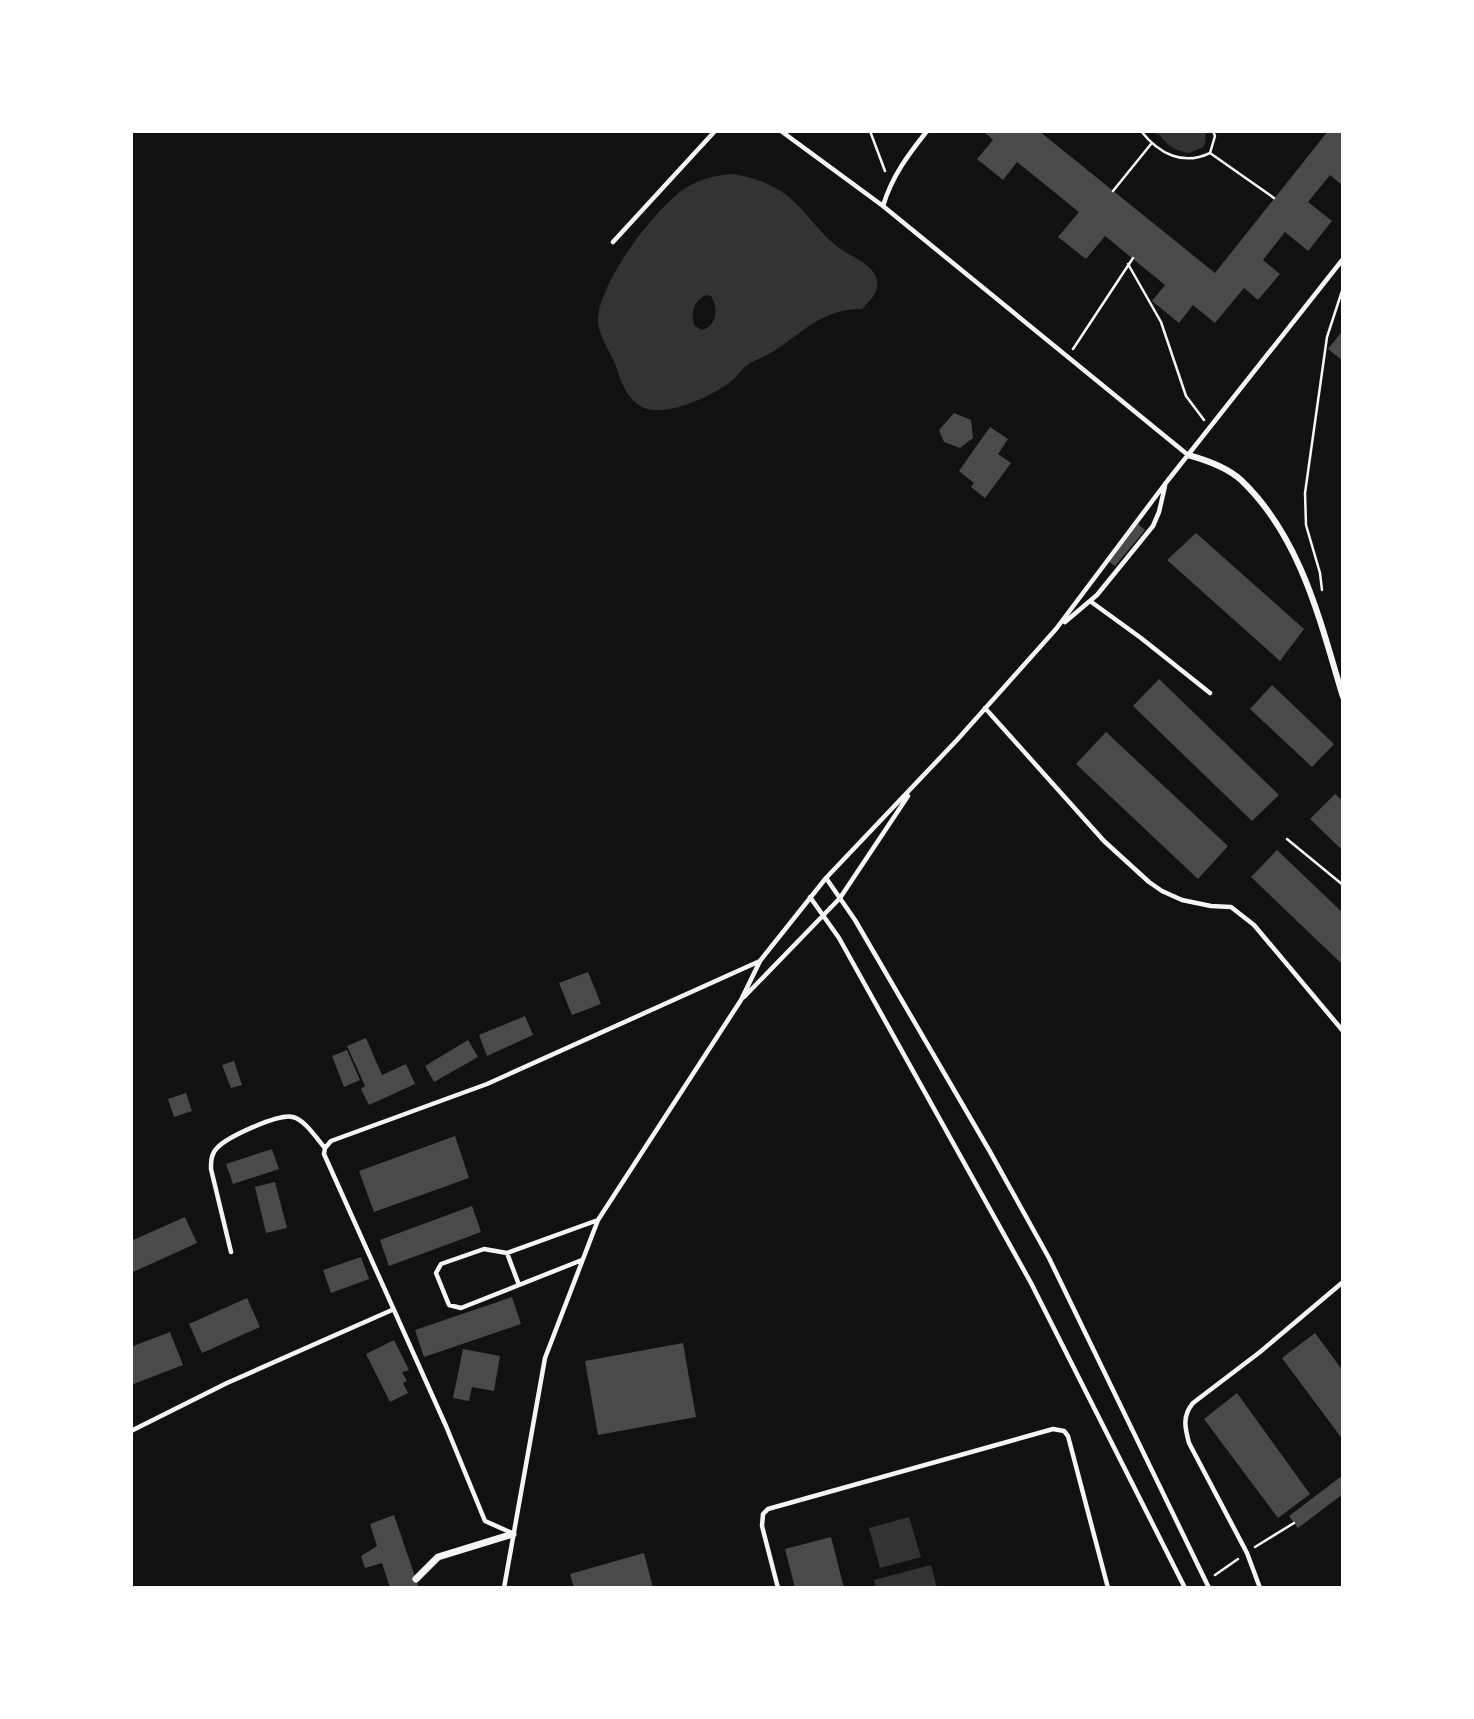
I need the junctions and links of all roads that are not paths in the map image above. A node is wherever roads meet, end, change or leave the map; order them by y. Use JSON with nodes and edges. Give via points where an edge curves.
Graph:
{"nodes":[{"id":1,"x":715,"y":131,"type":"edge"},
{"id":2,"x":781,"y":131,"type":"edge"},
{"id":3,"x":927,"y":131,"type":"edge"},
{"id":4,"x":883,"y":206,"type":"junction"},
{"id":5,"x":613,"y":242,"type":"dead end"},
{"id":6,"x":1343,"y":258,"type":"edge"},
{"id":7,"x":1188,"y":455,"type":"junction"},
{"id":8,"x":1165,"y":484,"type":"junction"},
{"id":9,"x":1090,"y":601,"type":"junction"},
{"id":10,"x":1056,"y":629,"type":"junction"},
{"id":11,"x":1210,"y":693,"type":"dead end"},
{"id":12,"x":1343,"y":697,"type":"edge"},
{"id":13,"x":985,"y":708,"type":"junction"},
{"id":14,"x":915,"y":784,"type":"junction"},
{"id":15,"x":826,"y":878,"type":"junction"},
{"id":16,"x":810,"y":897,"type":"junction"},
{"id":17,"x":840,"y":898,"type":"junction"},
{"id":18,"x":823,"y":916,"type":"junction"},
{"id":19,"x":760,"y":961,"type":"junction"},
{"id":20,"x":741,"y":1000,"type":"junction"},
{"id":21,"x":1343,"y":1031,"type":"edge"},
{"id":22,"x":325,"y":1148,"type":"junction"},
{"id":23,"x":598,"y":1220,"type":"junction"},
{"id":24,"x":231,"y":1252,"type":"dead end"},
{"id":25,"x":507,"y":1253,"type":"junction"},
{"id":26,"x":583,"y":1260,"type":"junction"},
{"id":27,"x":1343,"y":1282,"type":"edge"},
{"id":28,"x":519,"y":1285,"type":"junction"},
{"id":29,"x":392,"y":1310,"type":"junction"},
{"id":30,"x":131,"y":1431,"type":"edge"},
{"id":31,"x":513,"y":1534,"type":"junction"},
{"id":32,"x":416,"y":1580,"type":"dead end"},
{"id":33,"x":505,"y":1588,"type":"edge"},
{"id":34,"x":778,"y":1588,"type":"edge"},
{"id":35,"x":1108,"y":1588,"type":"edge"},
{"id":36,"x":1185,"y":1588,"type":"edge"},
{"id":37,"x":1209,"y":1588,"type":"edge"},
{"id":38,"x":1260,"y":1588,"type":"edge"}],
"edges":[{"from":1,"to":5,"type":"lane"},
{"from":2,"to":4,"type":"lane"},
{"from":3,"to":4,"type":"lane","via":[[899,167]]},
{"from":4,"to":7,"type":"lane"},
{"from":6,"to":7,"type":"lane"},
{"from":7,"to":8,"type":"lane"},
{"from":7,"to":12,"type":"street","via":[[1240,479],[1277,526],[1315,603]]},
{"from":8,"to":9,"type":"lane","via":[[1153,526]]},
{"from":8,"to":10,"type":"lane"},
{"from":9,"to":10,"type":"lane"},
{"from":9,"to":11,"type":"lane"},
{"from":10,"to":13,"type":"lane"},
{"from":13,"to":14,"type":"lane"},
{"from":13,"to":21,"type":"lane","via":[[1132,868],[1182,900],[1231,907],[1241,913]]},
{"from":14,"to":15,"type":"lane"},
{"from":14,"to":17,"type":"lane"},
{"from":15,"to":16,"type":"lane"},
{"from":15,"to":17,"type":"lane"},
{"from":16,"to":18,"type":"lane"},
{"from":16,"to":19,"type":"lane"},
{"from":17,"to":18,"type":"lane"},
{"from":17,"to":37,"type":"lane","via":[[1049,1258]]},
{"from":18,"to":20,"type":"lane"},
{"from":18,"to":36,"type":"lane","via":[[1031,1283]]},
{"from":19,"to":20,"type":"lane"},
{"from":19,"to":22,"type":"lane","via":[[487,1084],[331,1141]]},
{"from":20,"to":23,"type":"lane"},
{"from":22,"to":24,"type":"lane","via":[[297,1118],[281,1116],[217,1148],[211,1169]]},
{"from":22,"to":29,"type":"lane"},
{"from":23,"to":25,"type":"lane"},
{"from":23,"to":26,"type":"lane"},
{"from":25,"to":28,"type":"lane"},
{"from":25,"to":28,"type":"lane","via":[[479,1250],[441,1264],[436,1273],[449,1306],[455,1308]]},
{"from":26,"to":28,"type":"lane"},
{"from":26,"to":31,"type":"lane","via":[[545,1358]]},
{"from":27,"to":38,"type":"lane","via":[[1186,1413],[1189,1443],[1247,1553]]},
{"from":29,"to":30,"type":"lane","via":[[227,1382]]},
{"from":29,"to":31,"type":"lane","via":[[485,1521]]},
{"from":31,"to":32,"type":"street","via":[[438,1557]]},
{"from":31,"to":33,"type":"lane"},
{"from":34,"to":35,"type":"lane","via":[[761,1519],[768,1509],[1053,1429],[1068,1436]]}]}
